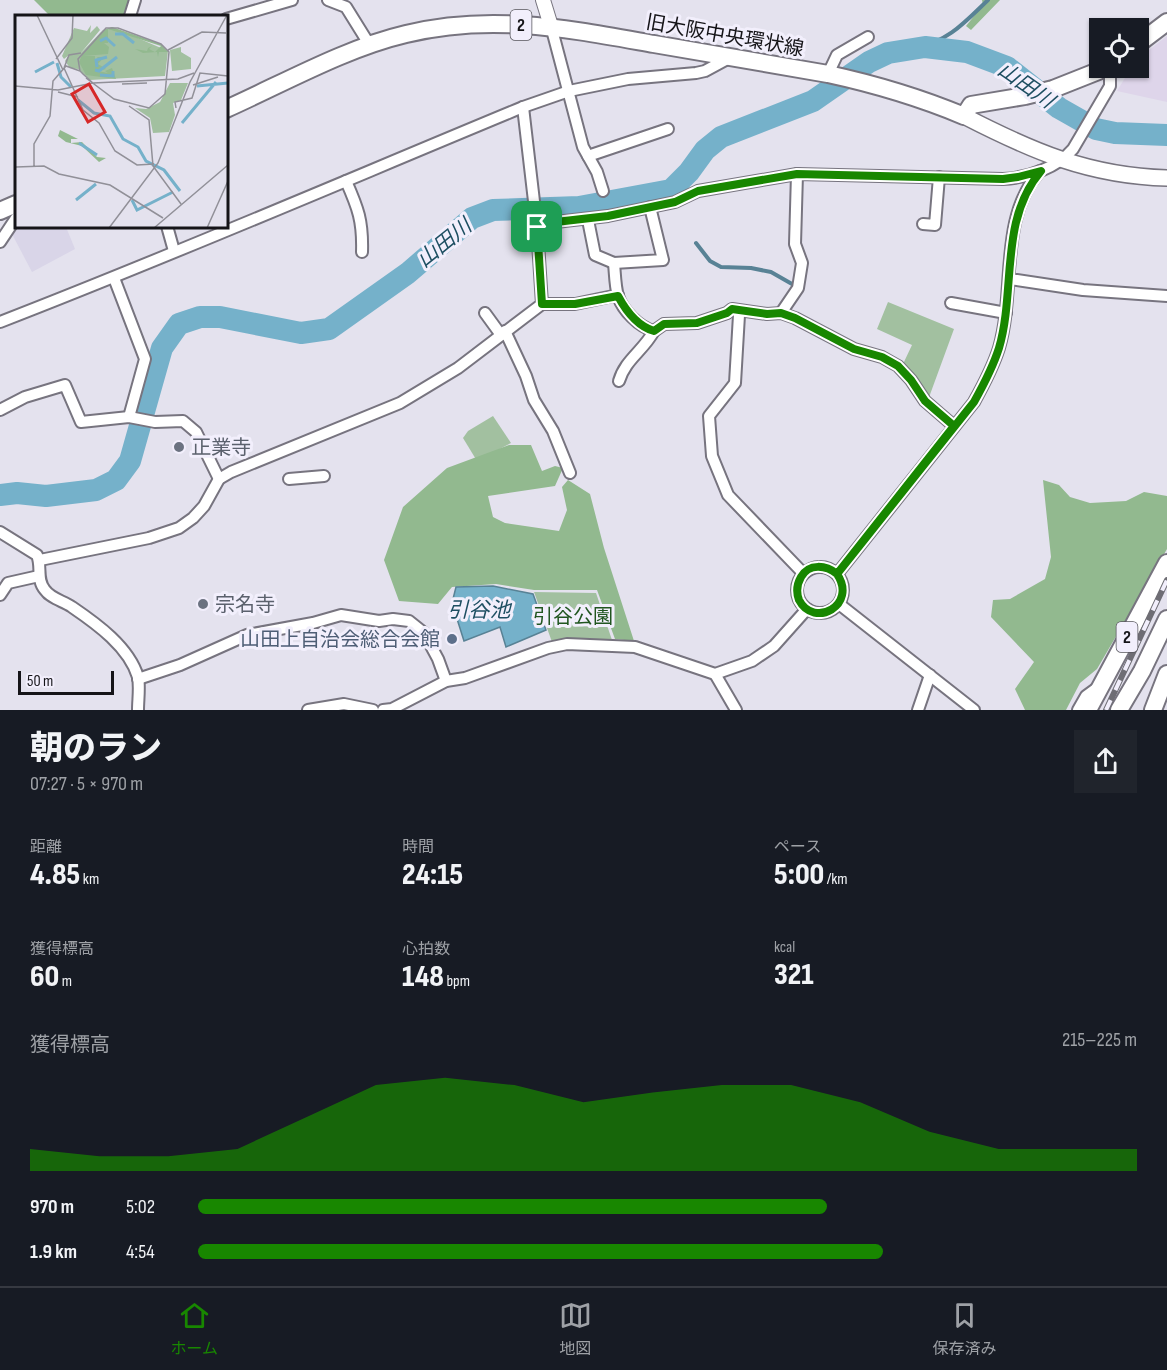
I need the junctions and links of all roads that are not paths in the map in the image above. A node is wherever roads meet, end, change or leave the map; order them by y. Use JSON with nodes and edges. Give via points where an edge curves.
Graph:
{"nodes":[{"id":1,"x":135,"y":0,"type":"edge"},
{"id":2,"x":292,"y":0,"type":"edge"},
{"id":3,"x":328,"y":0,"type":"edge"},
{"id":4,"x":543,"y":0,"type":"edge"},
{"id":5,"x":130,"y":15,"type":"edge"},
{"id":6,"x":228,"y":19,"type":"edge"},
{"id":7,"x":1167,"y":22,"type":"edge"},
{"id":8,"x":551,"y":26,"type":"junction"},
{"id":9,"x":1149,"y":36,"type":"edge"},
{"id":10,"x":868,"y":37,"type":"dead end"},
{"id":11,"x":369,"y":45,"type":"junction"},
{"id":12,"x":730,"y":57,"type":"junction"},
{"id":13,"x":828,"y":74,"type":"junction"},
{"id":14,"x":1089,"y":75,"type":"edge"},
{"id":15,"x":1111,"y":78,"type":"edge"},
{"id":16,"x":568,"y":91,"type":"junction"},
{"id":17,"x":523,"y":107,"type":"junction"},
{"id":18,"x":228,"y":108,"type":"edge"},
{"id":19,"x":964,"y":116,"type":"junction"},
{"id":20,"x":668,"y":129,"type":"dead end"},
{"id":21,"x":588,"y":156,"type":"junction"},
{"id":22,"x":1060,"y":160,"type":"junction"},
{"id":23,"x":1041,"y":171,"type":"junction"},
{"id":24,"x":797,"y":174,"type":"junction"},
{"id":25,"x":939,"y":177,"type":"junction"},
{"id":26,"x":1167,"y":178,"type":"edge"},
{"id":27,"x":346,"y":181,"type":"junction"},
{"id":28,"x":603,"y":190,"type":"dead end"},
{"id":29,"x":15,"y":204,"type":"edge"},
{"id":30,"x":650,"y":207,"type":"junction"},
{"id":31,"x":0,"y":211,"type":"edge"},
{"id":32,"x":15,"y":220,"type":"edge"},
{"id":33,"x":588,"y":220,"type":"junction"},
{"id":34,"x":923,"y":224,"type":"dead end"},
{"id":35,"x":537,"y":227,"type":"junction"},
{"id":36,"x":168,"y":228,"type":"edge"},
{"id":37,"x":0,"y":242,"type":"edge"},
{"id":38,"x":174,"y":251,"type":"junction"},
{"id":39,"x":362,"y":252,"type":"dead end"},
{"id":40,"x":614,"y":263,"type":"junction"},
{"id":41,"x":114,"y":278,"type":"junction"},
{"id":42,"x":1010,"y":279,"type":"junction"},
{"id":43,"x":618,"y":296,"type":"junction"},
{"id":44,"x":1167,"y":296,"type":"edge"},
{"id":45,"x":951,"y":303,"type":"dead end"},
{"id":46,"x":542,"y":304,"type":"junction"},
{"id":47,"x":485,"y":313,"type":"dead end"},
{"id":48,"x":781,"y":313,"type":"junction"},
{"id":49,"x":1006,"y":313,"type":"junction"},
{"id":50,"x":739,"y":315,"type":"dead end"},
{"id":51,"x":0,"y":322,"type":"edge"},
{"id":52,"x":654,"y":331,"type":"junction"},
{"id":53,"x":503,"y":333,"type":"junction"},
{"id":54,"x":619,"y":381,"type":"dead end"},
{"id":55,"x":0,"y":410,"type":"edge"},
{"id":56,"x":129,"y":417,"type":"junction"},
{"id":57,"x":954,"y":426,"type":"junction"},
{"id":58,"x":570,"y":472,"type":"dead end"},
{"id":59,"x":324,"y":476,"type":"dead end"},
{"id":60,"x":219,"y":479,"type":"junction"},
{"id":61,"x":290,"y":479,"type":"dead end"},
{"id":62,"x":0,"y":532,"type":"edge"},
{"id":63,"x":40,"y":560,"type":"junction"},
{"id":64,"x":1167,"y":563,"type":"edge"},
{"id":65,"x":803,"y":573,"type":"junction"},
{"id":66,"x":837,"y":574,"type":"junction"},
{"id":67,"x":39,"y":576,"type":"junction"},
{"id":68,"x":0,"y":595,"type":"edge"},
{"id":69,"x":839,"y":604,"type":"junction"},
{"id":70,"x":807,"y":609,"type":"junction"},
{"id":71,"x":1167,"y":619,"type":"edge"},
{"id":72,"x":715,"y":674,"type":"junction"},
{"id":73,"x":1167,"y":674,"type":"edge"},
{"id":74,"x":930,"y":675,"type":"junction"},
{"id":75,"x":138,"y":679,"type":"junction"},
{"id":76,"x":446,"y":681,"type":"junction"},
{"id":77,"x":1100,"y":687,"type":"junction"},
{"id":78,"x":311,"y":709,"type":"edge"},
{"id":79,"x":138,"y":710,"type":"edge"},
{"id":80,"x":373,"y":710,"type":"edge"},
{"id":81,"x":383,"y":710,"type":"edge"},
{"id":82,"x":736,"y":710,"type":"edge"},
{"id":83,"x":918,"y":710,"type":"edge"},
{"id":84,"x":974,"y":710,"type":"edge"},
{"id":85,"x":1078,"y":710,"type":"edge"},
{"id":86,"x":1088,"y":710,"type":"edge"},
{"id":87,"x":1119,"y":710,"type":"edge"},
{"id":88,"x":1153,"y":710,"type":"edge"}],
"edges":[{"from":1,"to":5,"type":"street"},
{"from":2,"to":6,"type":"street","via":[[255,17]]},
{"from":3,"to":11,"type":"street","via":[[346,8]]},
{"from":4,"to":8,"type":"street"},
{"from":7,"to":9,"type":"main road"},
{"from":8,"to":11,"type":"main road","name":"旧大阪中央環状線","number":"2","via":[[461,24]]},
{"from":8,"to":12,"type":"main road","name":"旧大阪中央環状線","number":"2"},
{"from":8,"to":16,"type":"street"},
{"from":10,"to":13,"type":"street","via":[[837,55]]},
{"from":11,"to":18,"type":"main road","name":"旧大阪中央環状線","number":"2"},
{"from":12,"to":13,"type":"main road","name":"旧大阪中央環状線","number":"2"},
{"from":12,"to":16,"type":"street","via":[[696,73],[628,79]]},
{"from":13,"to":19,"type":"main road","name":"旧大阪中央環状線","number":"2"},
{"from":14,"to":19,"type":"main road","via":[[1025,96],[971,105]]},
{"from":15,"to":22,"type":"street","via":[[1080,136]]},
{"from":16,"to":17,"type":"street"},
{"from":16,"to":21,"type":"street"},
{"from":17,"to":27,"type":"street"},
{"from":17,"to":35,"type":"street"},
{"from":19,"to":22,"type":"main road"},
{"from":20,"to":21,"type":"street"},
{"from":21,"to":28,"type":"street"},
{"from":22,"to":23,"type":"street"},
{"from":22,"to":26,"type":"main road","via":[[1112,173]]},
{"from":23,"to":25,"type":"street","via":[[1009,179]]},
{"from":23,"to":42,"type":"street","via":[[1029,187],[1016,219]]},
{"from":24,"to":25,"type":"street"},
{"from":24,"to":30,"type":"street","via":[[698,191],[675,202]]},
{"from":24,"to":48,"type":"street","via":[[795,244],[802,263],[798,288]]},
{"from":25,"to":34,"type":"street","via":[[935,225]]},
{"from":27,"to":38,"type":"street"},
{"from":27,"to":39,"type":"street","via":[[360,213]]},
{"from":29,"to":31,"type":"main road"},
{"from":30,"to":33,"type":"street"},
{"from":30,"to":40,"type":"street","via":[[663,260]]},
{"from":32,"to":37,"type":"street"},
{"from":33,"to":35,"type":"street"},
{"from":33,"to":40,"type":"street","via":[[595,255]]},
{"from":35,"to":46,"type":"street"},
{"from":36,"to":38,"type":"street"},
{"from":38,"to":41,"type":"street"},
{"from":40,"to":43,"type":"street"},
{"from":41,"to":51,"type":"street"},
{"from":41,"to":56,"type":"street","via":[[145,359]]},
{"from":42,"to":44,"type":"street","via":[[1083,290]]},
{"from":42,"to":49,"type":"street"},
{"from":43,"to":46,"type":"street","via":[[575,304]]},
{"from":43,"to":52,"type":"street","via":[[644,328]]},
{"from":45,"to":49,"type":"street"},
{"from":46,"to":53,"type":"street"},
{"from":47,"to":53,"type":"street"},
{"from":48,"to":52,"type":"street","via":[[732,309],[697,323],[664,324]]},
{"from":48,"to":57,"type":"street","via":[[898,366],[925,401]]},
{"from":49,"to":57,"type":"street","via":[[988,379]]},
{"from":50,"to":65,"type":"street","via":[[735,384],[709,416],[712,456],[728,495]]},
{"from":52,"to":54,"type":"street","via":[[623,368]]},
{"from":53,"to":58,"type":"street"},
{"from":53,"to":60,"type":"street","via":[[458,368],[400,403]]},
{"from":55,"to":56,"type":"street","via":[[25,397],[65,385],[81,422]]},
{"from":56,"to":60,"type":"street","via":[[155,422],[183,421],[196,432]]},
{"from":57,"to":66,"type":"street"},
{"from":59,"to":61,"type":"street"},
{"from":60,"to":63,"type":"street","via":[[204,506],[179,528],[149,538]]},
{"from":62,"to":63,"type":"street"},
{"from":63,"to":67,"type":"street"},
{"from":64,"to":77,"type":"main road","number":"2"},
{"from":65,"to":66,"type":"street","via":[[824,567]]},
{"from":65,"to":70,"type":"street","via":[[797,596]]},
{"from":66,"to":69,"type":"street","via":[[843,585]]},
{"from":67,"to":68,"type":"street","via":[[8,583]]},
{"from":67,"to":75,"type":"street","via":[[50,596],[71,606],[110,636],[128,657]]},
{"from":69,"to":70,"type":"street","via":[[827,612]]},
{"from":69,"to":74,"type":"street"},
{"from":70,"to":72,"type":"street","via":[[774,646],[752,661]]},
{"from":71,"to":87,"type":"main road"},
{"from":72,"to":76,"type":"street","via":[[635,647],[567,644]]},
{"from":72,"to":82,"type":"street"},
{"from":73,"to":88,"type":"main road"},
{"from":74,"to":83,"type":"street"},
{"from":74,"to":84,"type":"street"},
{"from":75,"to":76,"type":"street","via":[[247,635],[341,615],[409,621],[424,633]]},
{"from":75,"to":79,"type":"street"},
{"from":76,"to":81,"type":"street"},
{"from":77,"to":85,"type":"street","via":[[1090,691]]},
{"from":77,"to":86,"type":"main road","number":"2"},
{"from":78,"to":80,"type":"street","via":[[344,704]]}]}
